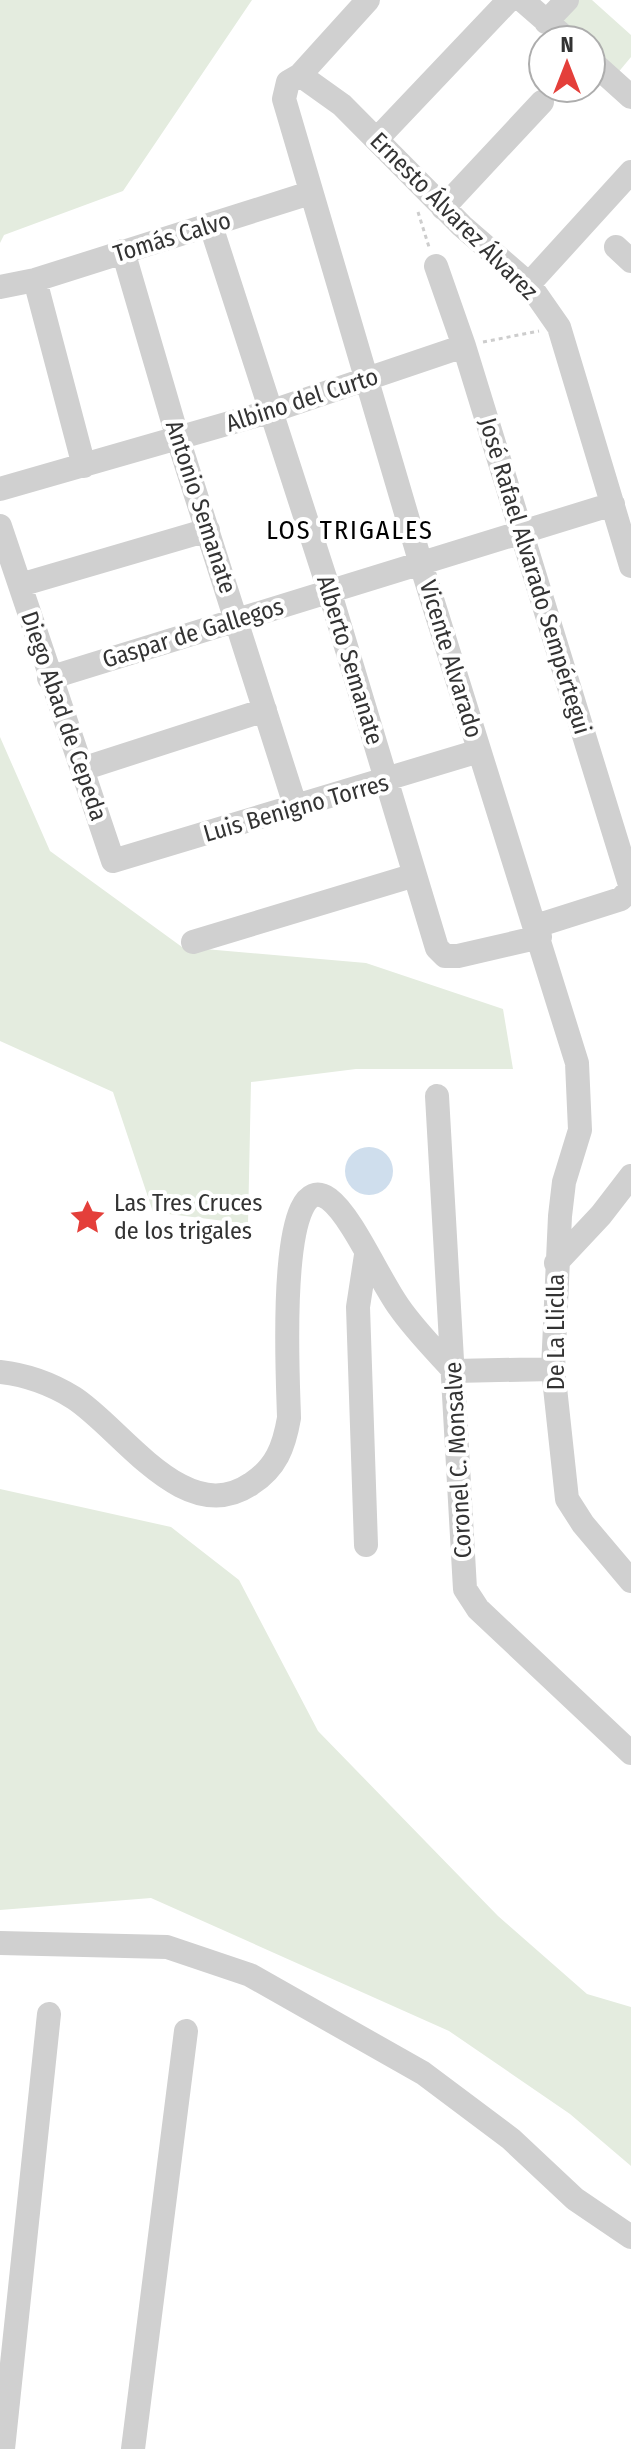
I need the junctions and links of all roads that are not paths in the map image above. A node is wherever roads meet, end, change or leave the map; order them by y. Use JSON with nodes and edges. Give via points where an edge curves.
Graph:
{"nodes":[{"id":1,"x":368,"y":0,"type":"edge"},
{"id":2,"x":509,"y":0,"type":"edge"},
{"id":3,"x":522,"y":0,"type":"edge"},
{"id":4,"x":567,"y":0,"type":"edge"},
{"id":5,"x":546,"y":22,"type":"junction"},
{"id":6,"x":548,"y":24,"type":"edge"},
{"id":7,"x":300,"y":75,"type":"junction"},
{"id":8,"x":607,"y":75,"type":"edge"},
{"id":9,"x":631,"y":97,"type":"edge"},
{"id":10,"x":540,"y":104,"type":"edge"},
{"id":11,"x":377,"y":139,"type":"junction"},
{"id":12,"x":631,"y":172,"type":"edge"},
{"id":13,"x":310,"y":193,"type":"junction"},
{"id":14,"x":435,"y":214,"type":"junction"},
{"id":15,"x":211,"y":226,"type":"junction"},
{"id":16,"x":123,"y":251,"type":"junction"},
{"id":17,"x":436,"y":266,"type":"road end"},
{"id":18,"x":35,"y":280,"type":"junction"},
{"id":19,"x":529,"y":284,"type":"junction"},
{"id":20,"x":0,"y":287,"type":"edge"},
{"id":21,"x":464,"y":346,"type":"junction"},
{"id":22,"x":366,"y":379,"type":"junction"},
{"id":23,"x":272,"y":411,"type":"junction"},
{"id":24,"x":178,"y":439,"type":"junction"},
{"id":25,"x":84,"y":466,"type":"junction"},
{"id":26,"x":0,"y":489,"type":"edge"},
{"id":27,"x":613,"y":504,"type":"junction"},
{"id":28,"x":0,"y":526,"type":"edge"},
{"id":29,"x":208,"y":530,"type":"junction"},
{"id":30,"x":522,"y":533,"type":"junction"},
{"id":31,"x":421,"y":564,"type":"junction"},
{"id":32,"x":631,"y":566,"type":"edge"},
{"id":33,"x":20,"y":585,"type":"junction"},
{"id":34,"x":329,"y":590,"type":"junction"},
{"id":35,"x":237,"y":622,"type":"junction"},
{"id":36,"x":49,"y":678,"type":"junction"},
{"id":37,"x":265,"y":710,"type":"junction"},
{"id":38,"x":479,"y":751,"type":"junction"},
{"id":39,"x":82,"y":769,"type":"junction"},
{"id":40,"x":386,"y":782,"type":"junction"},
{"id":41,"x":296,"y":808,"type":"junction"},
{"id":42,"x":113,"y":861,"type":"joint"},
{"id":43,"x":415,"y":875,"type":"junction"},
{"id":44,"x":631,"y":888,"type":"edge"},
{"id":45,"x":538,"y":932,"type":"junction"},
{"id":46,"x":193,"y":942,"type":"dead end"},
{"id":47,"x":577,"y":1063,"type":"joint"},
{"id":48,"x":437,"y":1096,"type":"dead end"},
{"id":49,"x":631,"y":1176,"type":"edge"},
{"id":50,"x":366,"y":1255,"type":"junction"},
{"id":51,"x":556,"y":1263,"type":"junction"},
{"id":52,"x":394,"y":1299,"type":"junction"},
{"id":53,"x":358,"y":1307,"type":"junction"},
{"id":54,"x":553,"y":1369,"type":"junction"},
{"id":55,"x":454,"y":1371,"type":"junction"},
{"id":56,"x":0,"y":1372,"type":"edge"},
{"id":57,"x":366,"y":1545,"type":"dead end"},
{"id":58,"x":631,"y":1581,"type":"edge"},
{"id":59,"x":631,"y":1753,"type":"edge"},
{"id":60,"x":0,"y":1943,"type":"edge"},
{"id":61,"x":49,"y":2014,"type":"dead end"},
{"id":62,"x":186,"y":2031,"type":"dead end"},
{"id":63,"x":631,"y":2237,"type":"edge"},
{"id":64,"x":3,"y":2449,"type":"edge"},
{"id":65,"x":133,"y":2449,"type":"edge"}],
"edges":[{"from":1,"to":7,"type":"street","name":"Vicente Alvarado"},
{"from":2,"to":11,"type":"street"},
{"from":3,"to":5,"type":"street"},
{"from":4,"to":5,"type":"street"},
{"from":5,"to":6,"type":"street"},
{"from":7,"to":11,"type":"street","name":"Ernesto Álvarez Álvarez"},
{"from":7,"to":13,"type":"street","name":"Vicente Alvarado","via":[[288,82],[284,99]]},
{"from":8,"to":9,"type":"street"},
{"from":10,"to":14,"type":"street"},
{"from":11,"to":14,"type":"street","name":"Ernesto Álvarez Álvarez"},
{"from":12,"to":19,"type":"street"},
{"from":13,"to":15,"type":"street","name":"Tomás Calvo"},
{"from":13,"to":22,"type":"street","name":"Vicente Alvarado"},
{"from":14,"to":19,"type":"street","name":"Ernesto Álvarez Álvarez"},
{"from":15,"to":16,"type":"street","name":"Tomás Calvo"},
{"from":15,"to":23,"type":"street","name":"Alberto Semanate"},
{"from":16,"to":18,"type":"street","name":"Tomás Calvo"},
{"from":16,"to":24,"type":"street","name":"Antonio Semanate"},
{"from":17,"to":21,"type":"street","name":"José Rafael Alvarado Sempértegui"},
{"from":18,"to":20,"type":"street","name":"Tomás Calvo"},
{"from":18,"to":25,"type":"street"},
{"from":19,"to":27,"type":"street","name":"Ernesto Álvarez Álvarez","via":[[559,327]]},
{"from":21,"to":22,"type":"street","name":"Albino del Curto"},
{"from":21,"to":30,"type":"street","name":"José Rafael Alvarado Sempértegui"},
{"from":22,"to":23,"type":"street","name":"Albino del Curto"},
{"from":22,"to":31,"type":"street","name":"Vicente Alvarado"},
{"from":23,"to":24,"type":"street","name":"Albino del Curto"},
{"from":23,"to":34,"type":"street","name":"Alberto Semanate"},
{"from":24,"to":25,"type":"street","name":"Albino del Curto"},
{"from":24,"to":29,"type":"street","name":"Antonio Semanate"},
{"from":25,"to":26,"type":"street","name":"Albino del Curto"},
{"from":27,"to":30,"type":"street","name":"Gaspar de Gallegos"},
{"from":27,"to":32,"type":"street","name":"Ernesto Álvarez Álvarez"},
{"from":28,"to":33,"type":"street","name":"Diego Abad de Cepeda"},
{"from":29,"to":33,"type":"street"},
{"from":29,"to":35,"type":"street","name":"Antonio Semanate"},
{"from":30,"to":31,"type":"street","name":"Gaspar de Gallegos"},
{"from":30,"to":44,"type":"street","name":"José Rafael Alvarado Sempértegui"},
{"from":31,"to":34,"type":"street","name":"Gaspar de Gallegos"},
{"from":31,"to":38,"type":"street","name":"Vicente Alvarado"},
{"from":33,"to":36,"type":"street","name":"Diego Abad de Cepeda"},
{"from":34,"to":35,"type":"street","name":"Gaspar de Gallegos"},
{"from":34,"to":40,"type":"street","name":"Alberto Semanate"},
{"from":35,"to":36,"type":"street","name":"Gaspar de Gallegos"},
{"from":35,"to":37,"type":"street","name":"Antonio Semanate"},
{"from":36,"to":39,"type":"street","name":"Diego Abad de Cepeda"},
{"from":37,"to":39,"type":"street"},
{"from":37,"to":41,"type":"street","name":"Antonio Semanate"},
{"from":38,"to":40,"type":"street","name":"Luis Benigno Torres"},
{"from":38,"to":45,"type":"street","name":"Vicente Alvarado"},
{"from":39,"to":42,"type":"street","name":"Diego Abad de Cepeda"},
{"from":40,"to":41,"type":"street","name":"Luis Benigno Torres"},
{"from":40,"to":43,"type":"street","name":"Alberto Semanate"},
{"from":41,"to":42,"type":"street","name":"Luis Benigno Torres"},
{"from":43,"to":45,"type":"street","name":"Alberto Semanate","via":[[437,948],[445,956]]},
{"from":43,"to":46,"type":"street"},
{"from":44,"to":45,"type":"street","via":[[621,899]]},
{"from":45,"to":47,"type":"street","name":"Vicente Alvarado"},
{"from":47,"to":51,"type":"street","name":"De La Lliclla","via":[[580,1130],[564,1182]]},
{"from":48,"to":55,"type":"street","name":"Coronel C. Monsalve"},
{"from":49,"to":51,"type":"street"},
{"from":50,"to":52,"type":"street"},
{"from":50,"to":53,"type":"street"},
{"from":50,"to":56,"type":"street","via":[[329,1200],[311,1199],[303,1207],[289,1253],[285,1443],[275,1463],[240,1492],[205,1495],[165,1479],[76,1399],[29,1375]]},
{"from":51,"to":54,"type":"street","name":"De La Lliclla"},
{"from":52,"to":53,"type":"street","via":[[372,1296]]},
{"from":52,"to":55,"type":"street"},
{"from":53,"to":57,"type":"street"},
{"from":54,"to":55,"type":"street"},
{"from":54,"to":58,"type":"street","name":"De La Lliclla","via":[[567,1499]]},
{"from":55,"to":59,"type":"street","name":"Coronel C. Monsalve","via":[[465,1589],[478,1609]]},
{"from":60,"to":63,"type":"street","via":[[167,1947],[250,1975],[423,2073],[511,2139],[575,2199]]},
{"from":61,"to":64,"type":"street"},
{"from":62,"to":65,"type":"street"}]}
